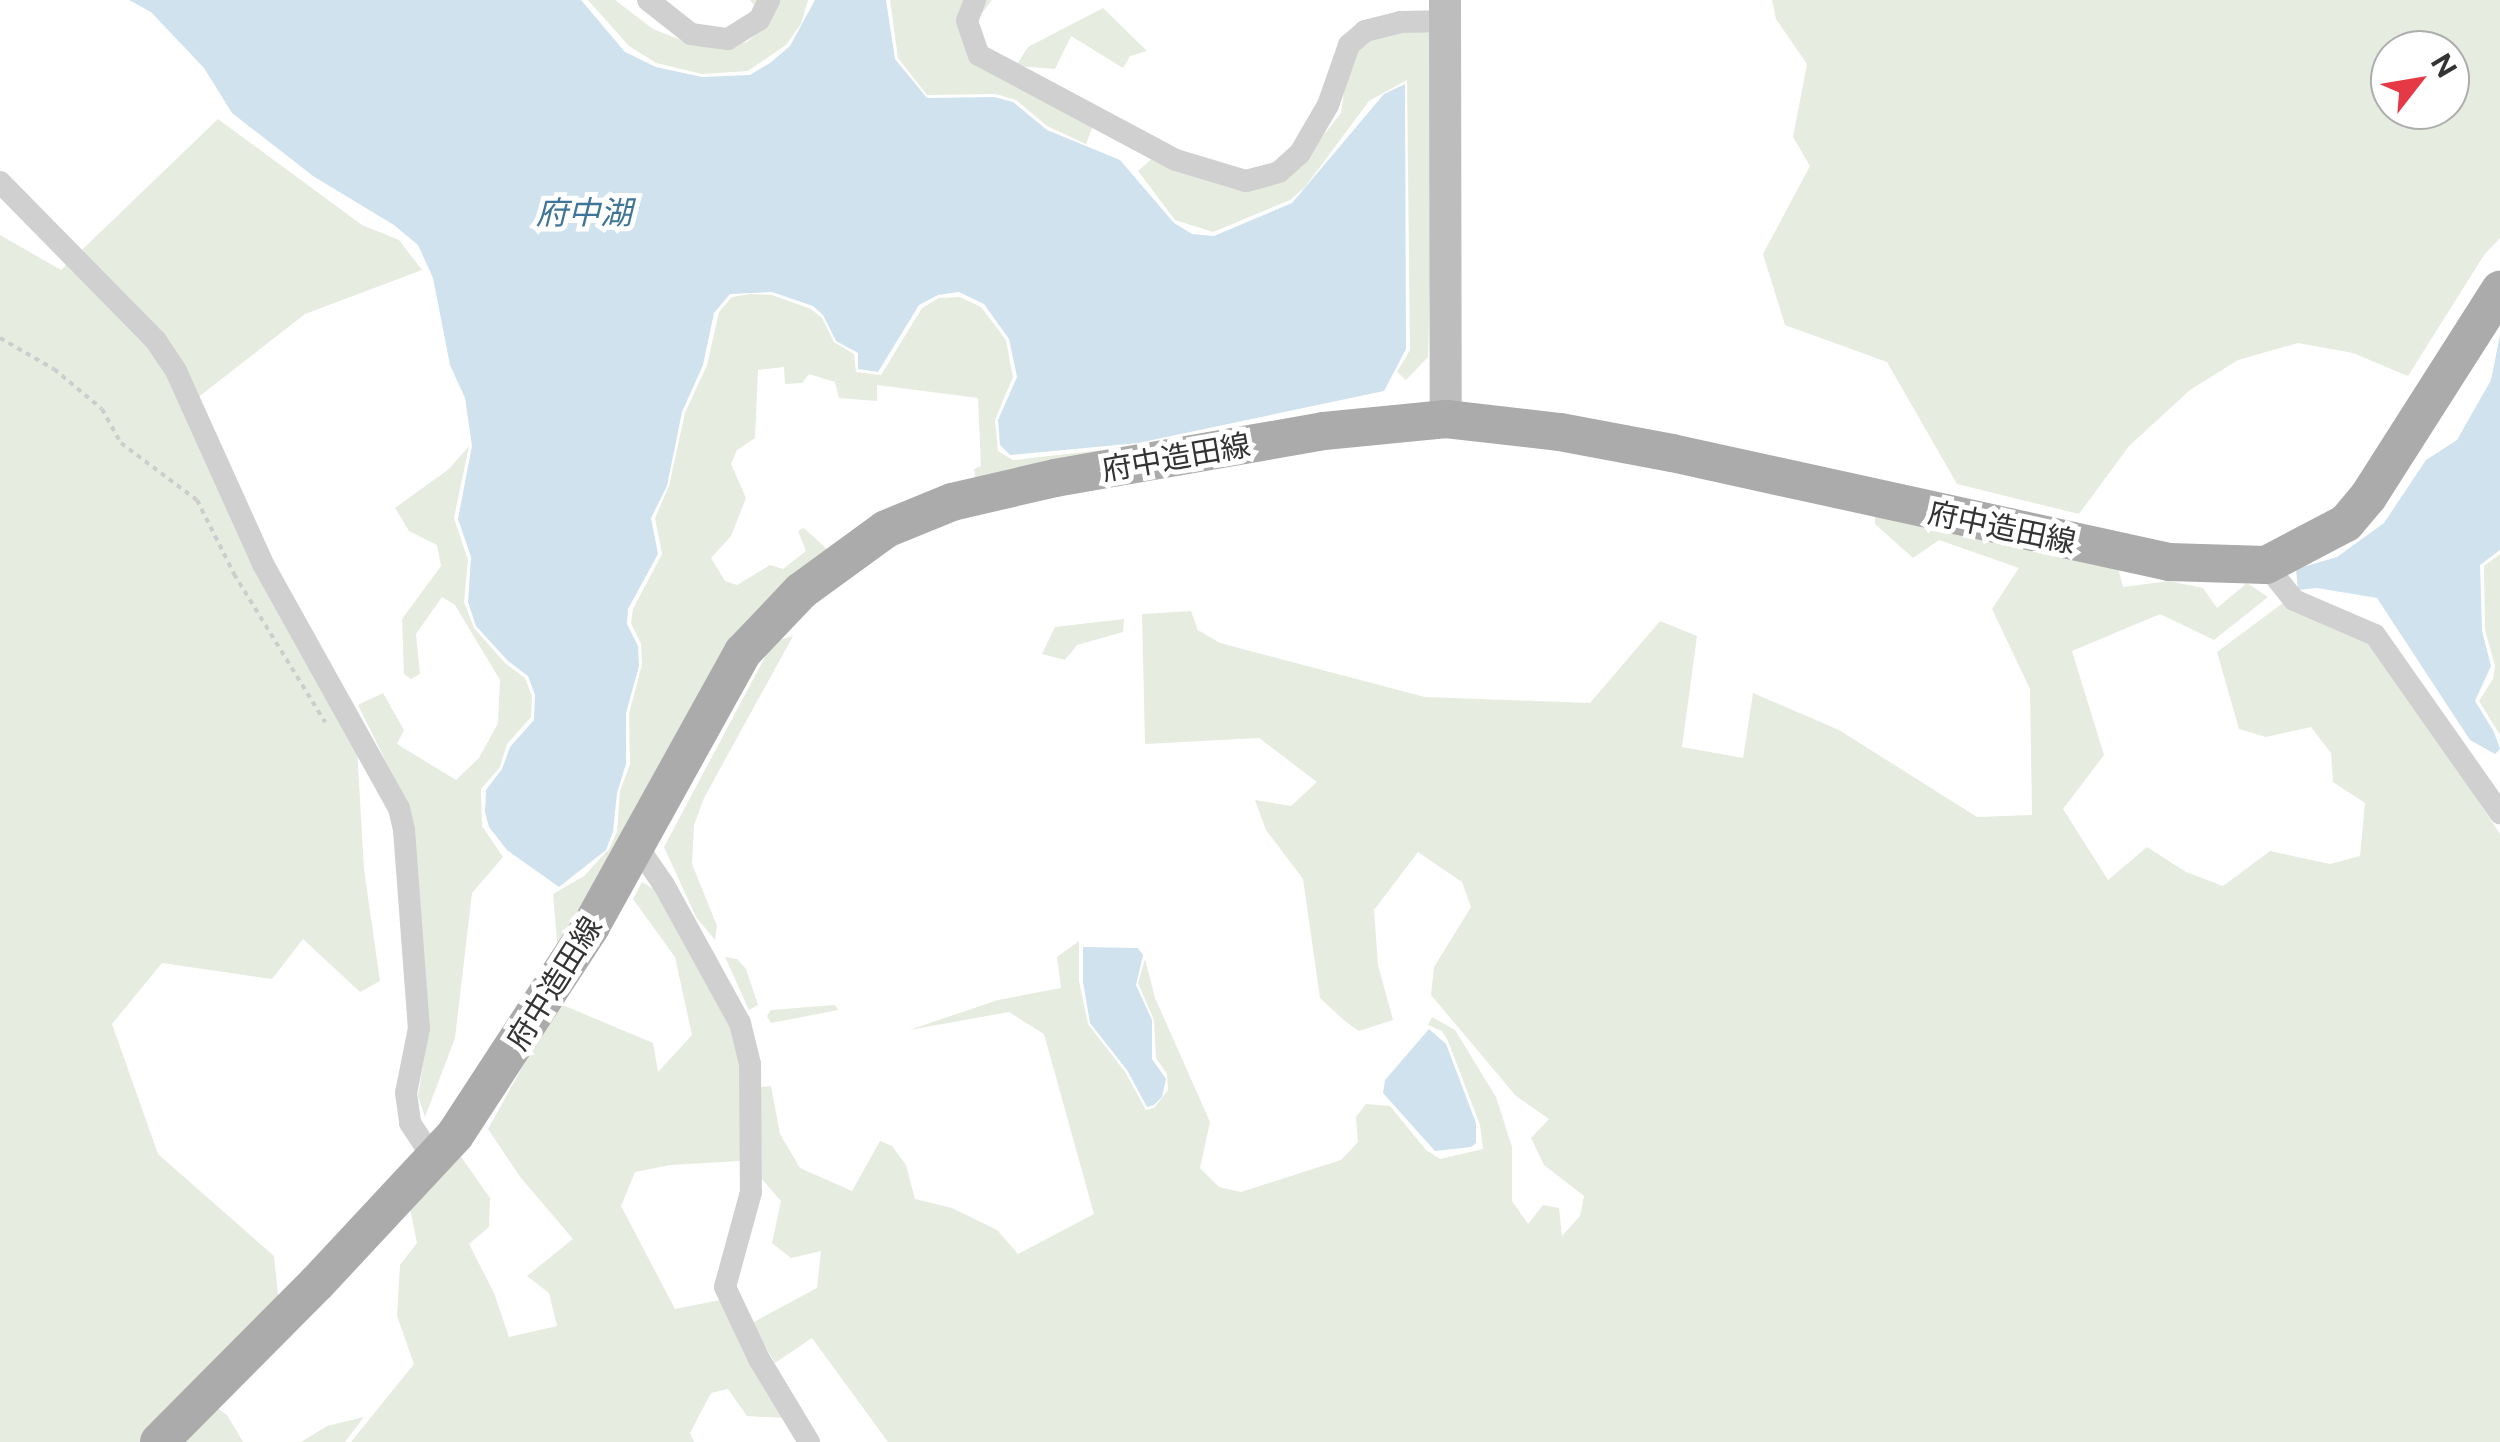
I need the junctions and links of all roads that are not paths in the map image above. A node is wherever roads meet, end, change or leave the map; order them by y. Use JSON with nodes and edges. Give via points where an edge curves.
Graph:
{"nodes":[{"id":1,"x":648,"y":0,"type":"edge"},
{"id":2,"x":769,"y":0,"type":"edge"},
{"id":3,"x":975,"y":0,"type":"edge"},
{"id":4,"x":1444,"y":10,"type":"edge"},
{"id":5,"x":0,"y":182,"type":"edge"},
{"id":6,"x":2500,"y":290,"type":"edge"},
{"id":7,"x":1446,"y":419,"type":"junction"},
{"id":8,"x":2266,"y":565,"type":"junction"},
{"id":9,"x":2500,"y":813,"type":"edge"},
{"id":10,"x":636,"y":846,"type":"junction"},
{"id":11,"x":434,"y":1158,"type":"junction"},
{"id":12,"x":159,"y":1442,"type":"edge"},
{"id":13,"x":809,"y":1442,"type":"edge"}],
"edges":[{"from":1,"to":2,"type":"street","via":[[691,34],[728,39],[759,20]]},
{"from":3,"to":4,"type":"street","via":[[967,21],[979,55],[1176,160],[1246,181],[1279,172],[1300,153],[1328,105],[1348,45],[1384,24]]},
{"from":4,"to":7,"type":"street"},
{"from":5,"to":11,"type":"street","via":[[156,342],[176,371],[262,564],[398,808],[418,1028],[406,1093],[410,1123]]},
{"from":6,"to":8,"type":"main road","name":"府中造田線","via":[[2346,523]]},
{"from":7,"to":8,"type":"main road","name":"府中造田線","via":[[1672,453],[2169,562]]},
{"from":7,"to":10,"type":"main road","name":"府中造田線","via":[[1324,431],[1039,481],[952,502],[886,530],[800,591],[744,652]]},
{"from":8,"to":9,"type":"street","via":[[2294,600],[2376,635]]},
{"from":10,"to":11,"type":"main road","name":"府中造田線","via":[[523,1036]]},
{"from":10,"to":13,"type":"street","via":[[740,1023],[750,1064],[751,1192],[725,1287]]},
{"from":11,"to":12,"type":"main road","name":"府中造田線"}]}
